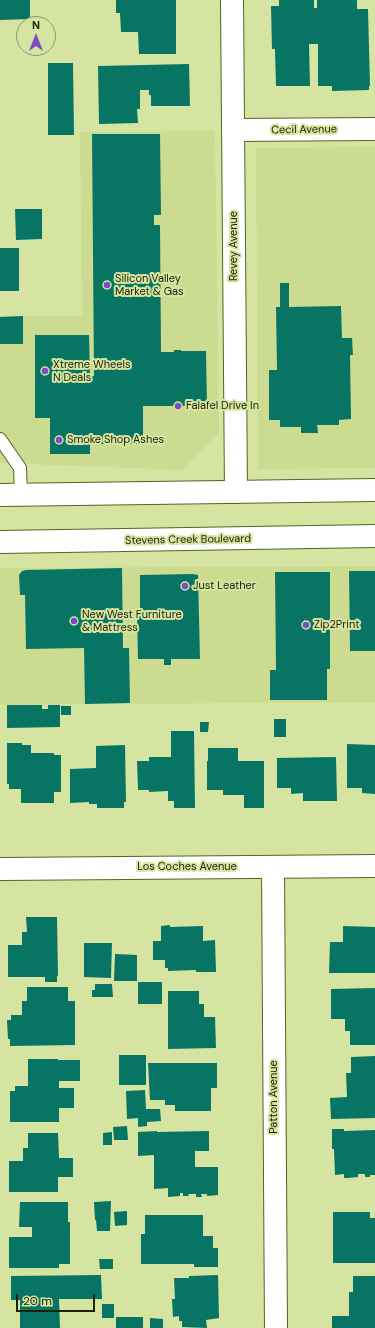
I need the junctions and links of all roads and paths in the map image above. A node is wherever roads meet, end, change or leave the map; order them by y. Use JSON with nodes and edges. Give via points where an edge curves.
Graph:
{"nodes":[{"id":1,"x":232,"y":0,"type":"edge"},
{"id":2,"x":375,"y":129,"type":"edge"},
{"id":3,"x":233,"y":130,"type":"junction"},
{"id":4,"x":0,"y":439,"type":"edge"},
{"id":5,"x":375,"y":490,"type":"edge"},
{"id":6,"x":236,"y":492,"type":"junction"},
{"id":7,"x":11,"y":495,"type":"edge"},
{"id":8,"x":375,"y":536,"type":"edge"},
{"id":9,"x":0,"y":542,"type":"edge"},
{"id":10,"x":375,"y":866,"type":"edge"},
{"id":11,"x":273,"y":867,"type":"junction"},
{"id":12,"x":0,"y":869,"type":"edge"},
{"id":13,"x":276,"y":1328,"type":"edge"}],
"edges":[{"from":1,"to":3,"type":"street","name":"Revey Avenue"},
{"from":2,"to":3,"type":"street","name":"Cecil Avenue"},
{"from":3,"to":6,"type":"street","name":"Revey Avenue"},
{"from":4,"to":7,"type":"lane","via":[[20,468]]},
{"from":5,"to":6,"type":"street"},
{"from":6,"to":7,"type":"street"},
{"from":8,"to":9,"type":"street","name":"Stevens Creek Boulevard"},
{"from":10,"to":11,"type":"street","name":"Los Coches Avenue"},
{"from":11,"to":12,"type":"street","name":"Los Coches Avenue"},
{"from":11,"to":13,"type":"street","name":"Patton Avenue"}]}
